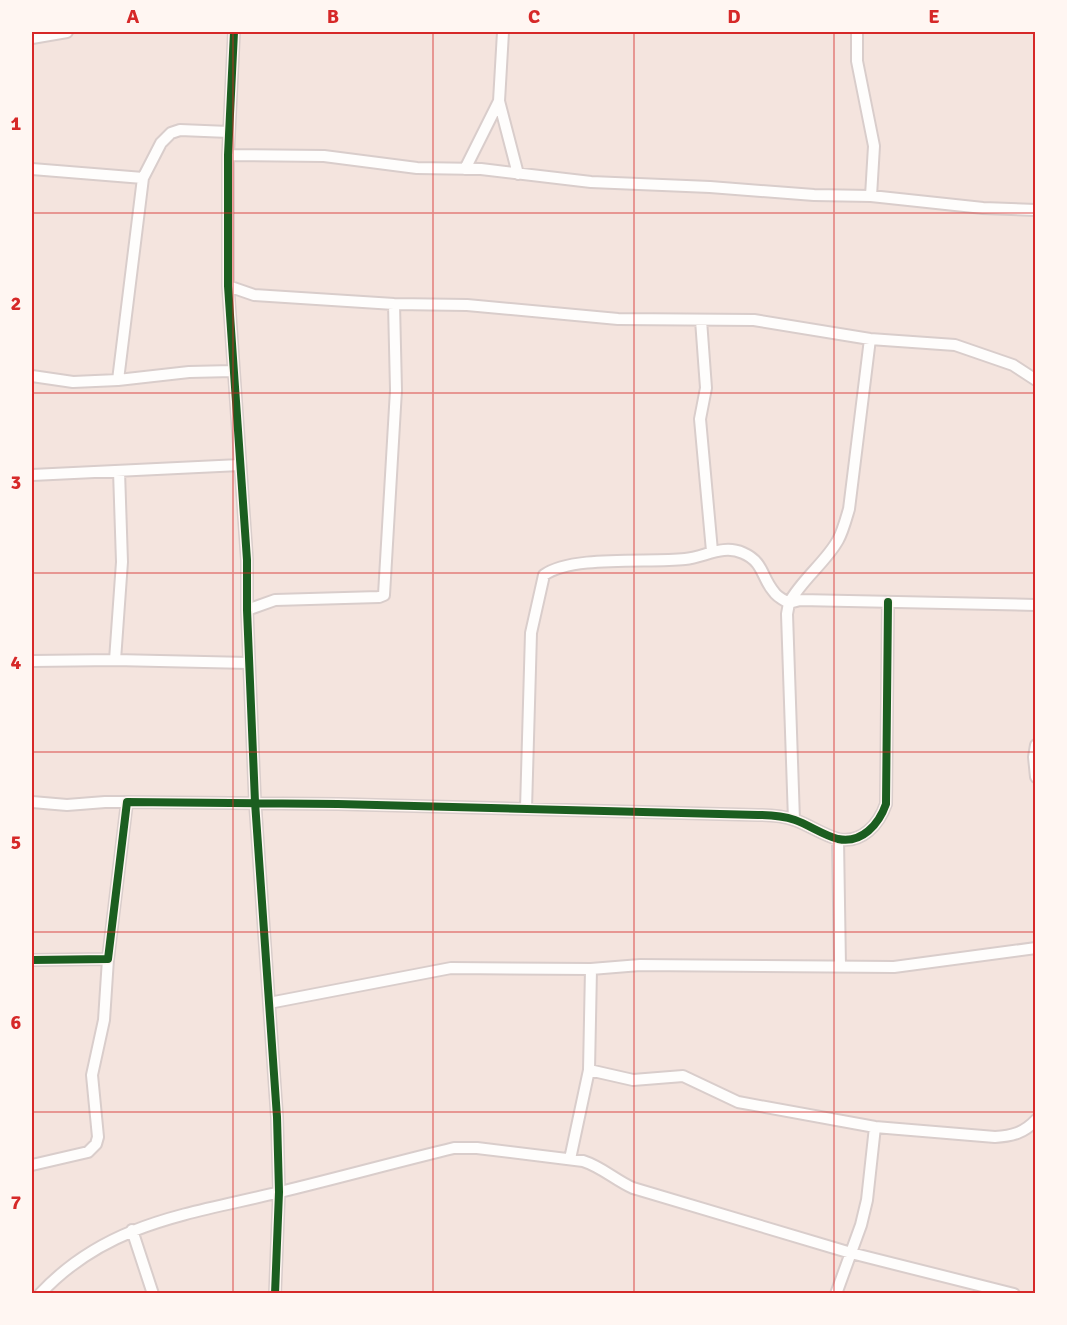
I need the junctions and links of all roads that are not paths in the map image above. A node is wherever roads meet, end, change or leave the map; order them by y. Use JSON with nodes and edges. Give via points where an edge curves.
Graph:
{"nodes":[{"id":1,"x":67,"y":32,"type":"edge"},
{"id":2,"x":234,"y":32,"type":"edge"},
{"id":3,"x":504,"y":32,"type":"edge"},
{"id":4,"x":857,"y":32,"type":"edge"},
{"id":5,"x":32,"y":38,"type":"edge"},
{"id":6,"x":499,"y":101,"type":"junction"},
{"id":7,"x":229,"y":132,"type":"junction"},
{"id":8,"x":228,"y":155,"type":"junction"},
{"id":9,"x":32,"y":169,"type":"edge"},
{"id":10,"x":465,"y":169,"type":"junction"},
{"id":11,"x":518,"y":174,"type":"junction"},
{"id":12,"x":143,"y":178,"type":"junction"},
{"id":13,"x":871,"y":196,"type":"junction"},
{"id":14,"x":1035,"y":210,"type":"edge"},
{"id":15,"x":228,"y":286,"type":"junction"},
{"id":16,"x":394,"y":304,"type":"junction"},
{"id":17,"x":701,"y":320,"type":"junction"},
{"id":18,"x":870,"y":339,"type":"junction"},
{"id":19,"x":233,"y":371,"type":"junction"},
{"id":20,"x":32,"y":376,"type":"edge"},
{"id":21,"x":118,"y":380,"type":"junction"},
{"id":22,"x":1035,"y":380,"type":"edge"},
{"id":23,"x":240,"y":465,"type":"junction"},
{"id":24,"x":119,"y":471,"type":"junction"},
{"id":25,"x":32,"y":475,"type":"edge"},
{"id":26,"x":712,"y":551,"type":"junction"},
{"id":27,"x":888,"y":602,"type":"junction"},
{"id":28,"x":789,"y":603,"type":"junction"},
{"id":29,"x":1035,"y":605,"type":"edge"},
{"id":30,"x":247,"y":610,"type":"junction"},
{"id":31,"x":115,"y":660,"type":"junction"},
{"id":32,"x":32,"y":661,"type":"edge"},
{"id":33,"x":249,"y":663,"type":"junction"},
{"id":34,"x":1035,"y":745,"type":"edge"},
{"id":35,"x":1035,"y":777,"type":"edge"},
{"id":36,"x":32,"y":802,"type":"edge"},
{"id":37,"x":127,"y":802,"type":"junction"},
{"id":38,"x":255,"y":802,"type":"junction"},
{"id":39,"x":525,"y":808,"type":"junction"},
{"id":40,"x":794,"y":820,"type":"junction"},
{"id":41,"x":838,"y":839,"type":"junction"},
{"id":42,"x":1035,"y":948,"type":"edge"},
{"id":43,"x":108,"y":959,"type":"junction"},
{"id":44,"x":32,"y":960,"type":"edge"},
{"id":45,"x":840,"y":967,"type":"junction"},
{"id":46,"x":591,"y":969,"type":"junction"},
{"id":47,"x":269,"y":1003,"type":"junction"},
{"id":48,"x":589,"y":1070,"type":"junction"},
{"id":49,"x":1035,"y":1120,"type":"edge"},
{"id":50,"x":875,"y":1127,"type":"junction"},
{"id":51,"x":570,"y":1159,"type":"junction"},
{"id":52,"x":32,"y":1165,"type":"edge"},
{"id":53,"x":279,"y":1192,"type":"junction"},
{"id":54,"x":132,"y":1230,"type":"junction"},
{"id":55,"x":851,"y":1253,"type":"junction"},
{"id":56,"x":40,"y":1293,"type":"edge"},
{"id":57,"x":153,"y":1293,"type":"edge"},
{"id":58,"x":275,"y":1293,"type":"edge"},
{"id":59,"x":836,"y":1293,"type":"edge"},
{"id":60,"x":1014,"y":1293,"type":"edge"}],
"edges":[{"from":1,"to":5,"type":"street"},
{"from":2,"to":7,"type":"street"},
{"from":3,"to":6,"type":"street"},
{"from":4,"to":13,"type":"street","via":[[857,61],[874,146]]},
{"from":6,"to":10,"type":"street"},
{"from":6,"to":11,"type":"street"},
{"from":7,"to":8,"type":"street"},
{"from":7,"to":12,"type":"street","via":[[171,133],[161,143]]},
{"from":8,"to":10,"type":"street","via":[[324,156],[417,168]]},
{"from":8,"to":15,"type":"street"},
{"from":9,"to":12,"type":"street"},
{"from":10,"to":11,"type":"street"},
{"from":11,"to":13,"type":"street","via":[[591,182]]},
{"from":12,"to":21,"type":"street"},
{"from":13,"to":14,"type":"street"},
{"from":15,"to":16,"type":"street","via":[[254,295]]},
{"from":15,"to":19,"type":"street"},
{"from":16,"to":17,"type":"street","via":[[467,305],[618,319]]},
{"from":16,"to":30,"type":"street","via":[[396,390],[384,595],[275,600]]},
{"from":17,"to":18,"type":"street","via":[[754,320]]},
{"from":17,"to":26,"type":"street","via":[[706,388],[700,419]]},
{"from":18,"to":22,"type":"street","via":[[955,345],[1013,364]]},
{"from":18,"to":28,"type":"street","via":[[844,527],[838,541]]},
{"from":19,"to":21,"type":"street"},
{"from":19,"to":23,"type":"street"},
{"from":20,"to":21,"type":"street","via":[[73,382]]},
{"from":23,"to":24,"type":"street"},
{"from":23,"to":30,"type":"street"},
{"from":24,"to":25,"type":"street"},
{"from":24,"to":31,"type":"street","via":[[122,562]]},
{"from":26,"to":28,"type":"street","via":[[739,551],[756,560],[773,592]]},
{"from":26,"to":39,"type":"street","via":[[689,559],[572,564],[544,575],[531,633]]},
{"from":27,"to":28,"type":"street"},
{"from":27,"to":29,"type":"street"},
{"from":27,"to":41,"type":"street","via":[[886,804],[881,818],[866,833],[854,839]]},
{"from":28,"to":40,"type":"street"},
{"from":30,"to":33,"type":"street"},
{"from":31,"to":32,"type":"street"},
{"from":31,"to":33,"type":"street"},
{"from":33,"to":38,"type":"street"},
{"from":34,"to":35,"type":"street"},
{"from":36,"to":37,"type":"street","via":[[67,806]]},
{"from":37,"to":38,"type":"street"},
{"from":37,"to":43,"type":"street"},
{"from":38,"to":39,"type":"street"},
{"from":38,"to":47,"type":"street"},
{"from":39,"to":40,"type":"street","via":[[758,814]]},
{"from":40,"to":41,"type":"street"},
{"from":41,"to":45,"type":"street"},
{"from":42,"to":45,"type":"street","via":[[927,964]]},
{"from":43,"to":44,"type":"street"},
{"from":43,"to":52,"type":"street","via":[[104,1020],[92,1075],[96,1144],[88,1152]]},
{"from":45,"to":46,"type":"street","via":[[640,965]]},
{"from":46,"to":47,"type":"street","via":[[450,968]]},
{"from":46,"to":48,"type":"street"},
{"from":47,"to":53,"type":"street"},
{"from":48,"to":50,"type":"street","via":[[633,1080],[683,1076],[738,1102]]},
{"from":48,"to":51,"type":"street"},
{"from":49,"to":50,"type":"street","via":[[1028,1129],[1013,1136],[995,1137]]},
{"from":50,"to":55,"type":"street","via":[[867,1200]]},
{"from":51,"to":53,"type":"street","via":[[454,1148]]},
{"from":51,"to":55,"type":"street","via":[[599,1166],[633,1188]]},
{"from":53,"to":54,"type":"street"},
{"from":53,"to":58,"type":"street"},
{"from":54,"to":56,"type":"street","via":[[81,1257]]},
{"from":54,"to":57,"type":"street"},
{"from":55,"to":59,"type":"street"},
{"from":55,"to":60,"type":"street"}]}
